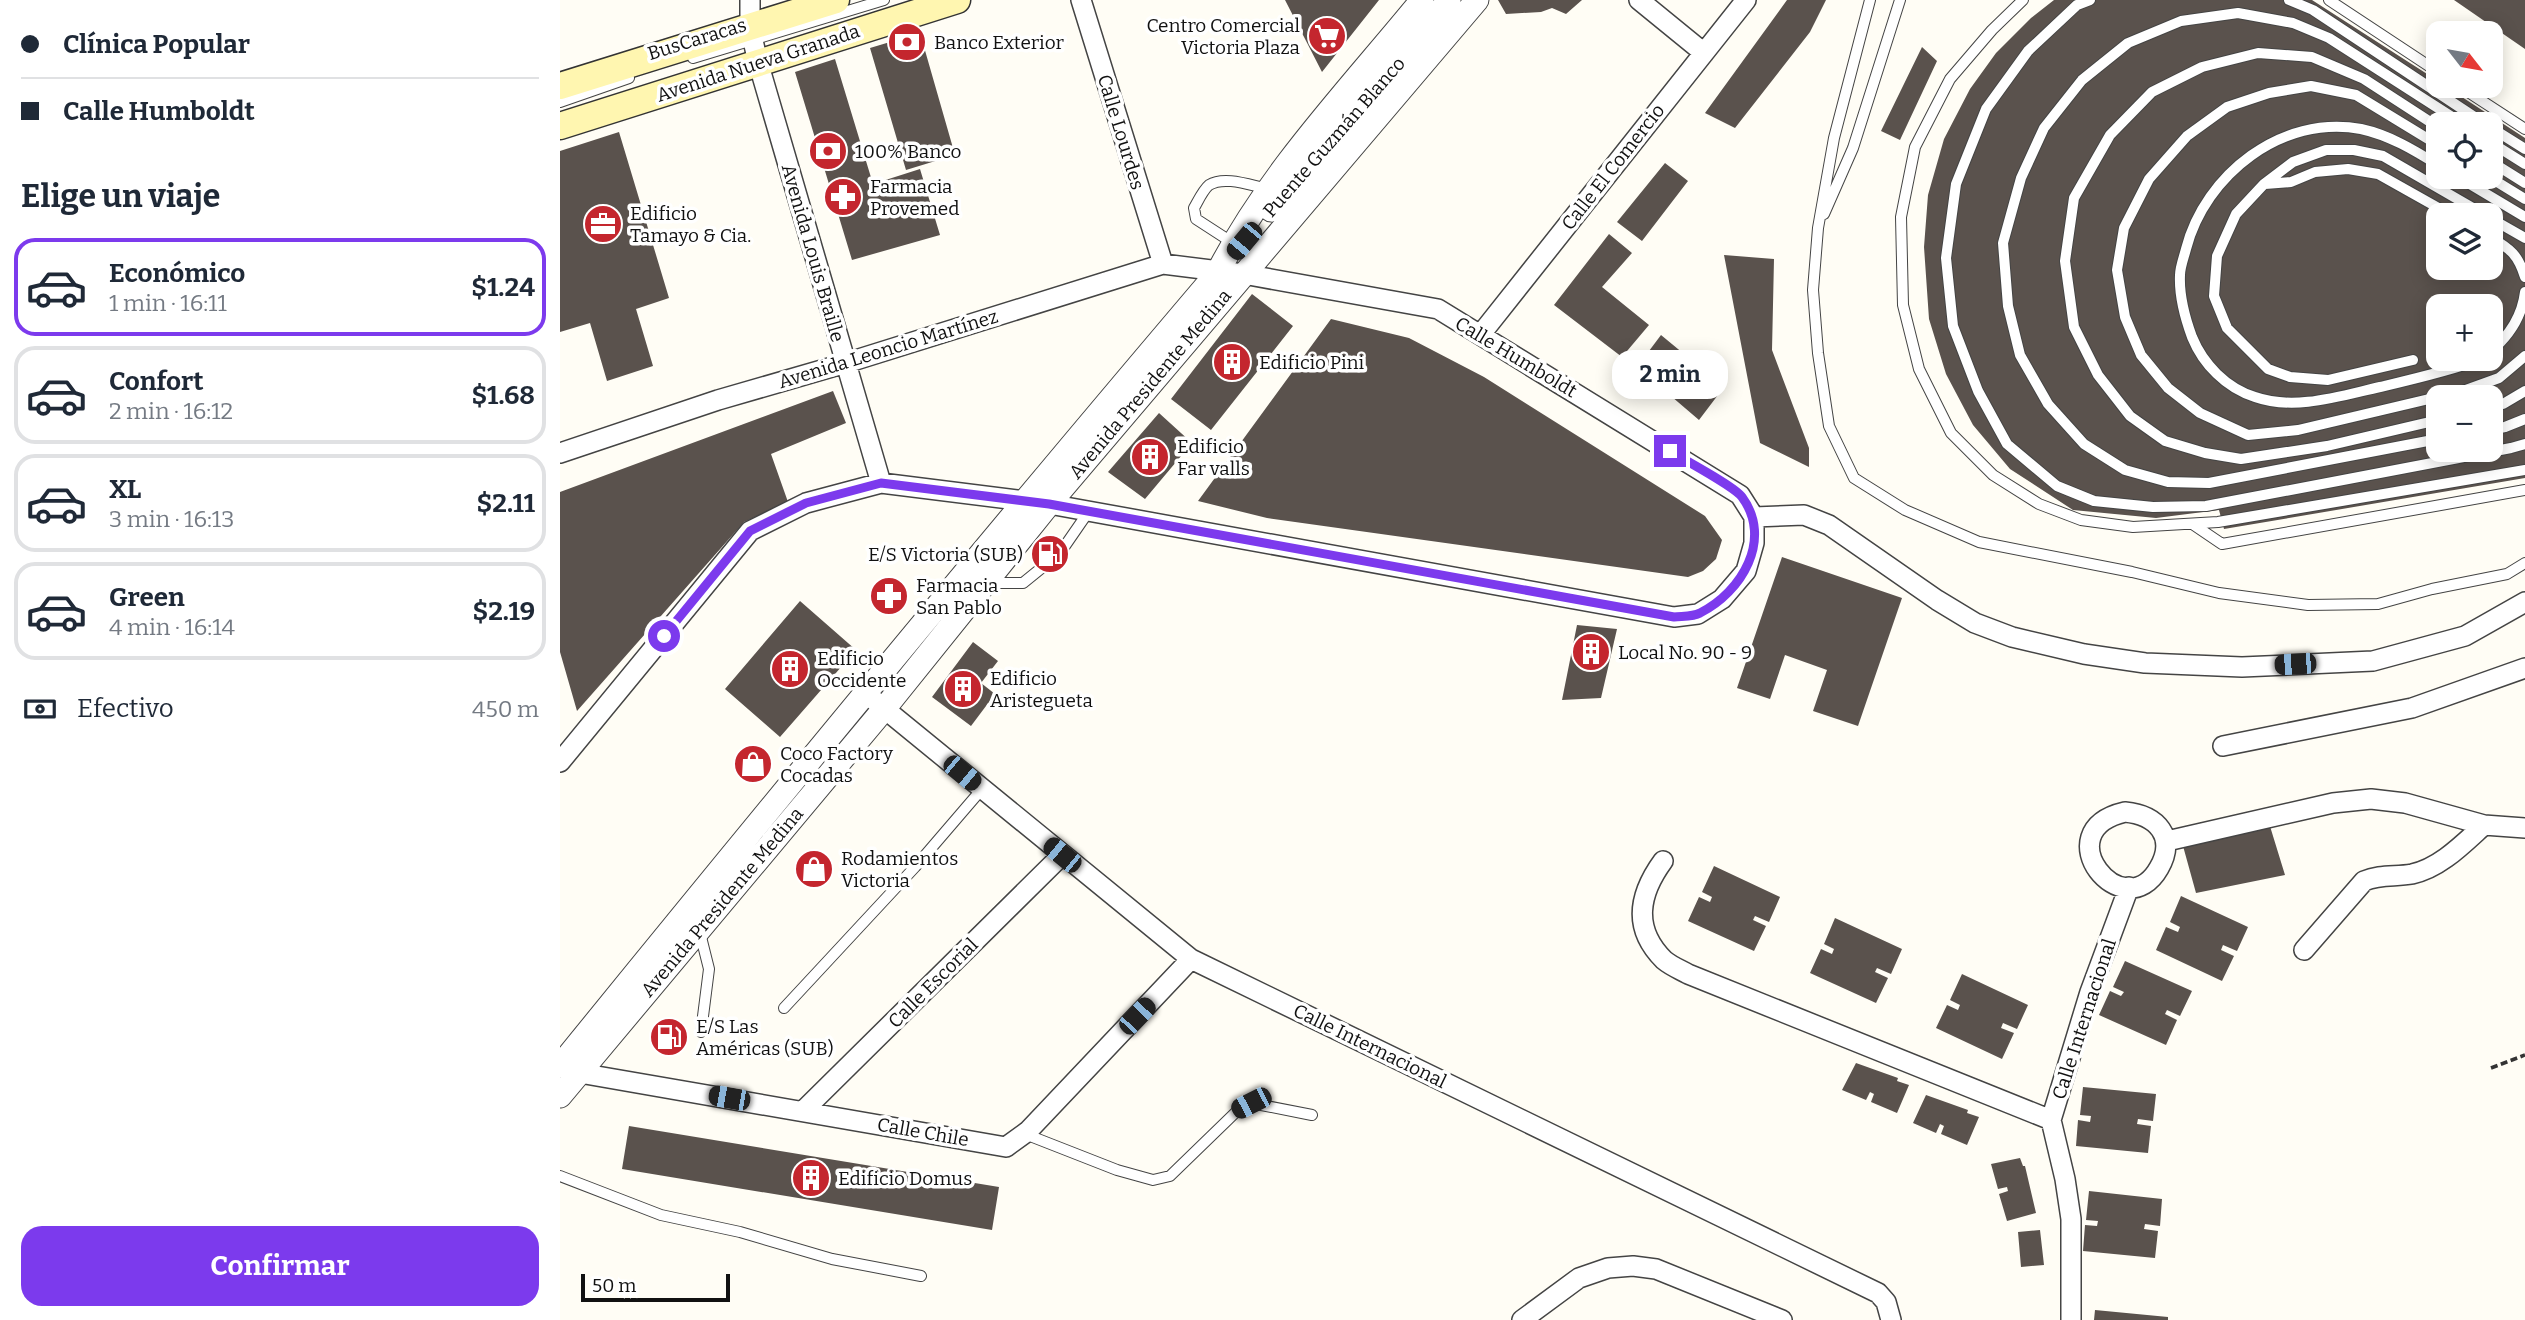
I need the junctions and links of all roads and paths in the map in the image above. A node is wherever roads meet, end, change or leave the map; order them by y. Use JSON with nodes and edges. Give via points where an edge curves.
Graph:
{"nodes":[{"id":1,"x":750,"y":0,"type":"edge"},
{"id":2,"x":836,"y":0,"type":"edge"},
{"id":3,"x":884,"y":0,"type":"edge"},
{"id":4,"x":957,"y":0,"type":"edge"},
{"id":5,"x":1081,"y":0,"type":"edge"},
{"id":6,"x":1422,"y":0,"type":"edge"},
{"id":7,"x":1449,"y":0,"type":"edge"},
{"id":8,"x":1477,"y":0,"type":"edge"},
{"id":9,"x":1639,"y":0,"type":"edge"},
{"id":10,"x":1746,"y":0,"type":"edge"},
{"id":11,"x":1870,"y":0,"type":"edge"},
{"id":12,"x":1900,"y":0,"type":"edge"},
{"id":13,"x":2023,"y":0,"type":"edge"},
{"id":14,"x":2090,"y":0,"type":"edge"},
{"id":15,"x":2289,"y":0,"type":"edge"},
{"id":16,"x":2329,"y":0,"type":"edge"},
{"id":17,"x":754,"y":43,"type":"junction"},
{"id":18,"x":1704,"y":53,"type":"junction"},
{"id":19,"x":685,"y":60,"type":"dead end"},
{"id":20,"x":2426,"y":64,"type":"edge"},
{"id":21,"x":636,"y":75,"type":"dead end"},
{"id":22,"x":560,"y":86,"type":"edge"},
{"id":23,"x":2477,"y":98,"type":"edge"},
{"id":24,"x":560,"y":102,"type":"edge"},
{"id":25,"x":2444,"y":112,"type":"edge"},
{"id":26,"x":2467,"y":112,"type":"edge"},
{"id":27,"x":2426,"y":119,"type":"edge"},
{"id":28,"x":560,"y":126,"type":"edge"},
{"id":29,"x":2525,"y":129,"type":"edge"},
{"id":30,"x":2503,"y":135,"type":"edge"},
{"id":31,"x":2426,"y":138,"type":"edge"},
{"id":32,"x":2525,"y":149,"type":"edge"},
{"id":33,"x":2503,"y":150,"type":"edge"},
{"id":34,"x":2426,"y":158,"type":"edge"},
{"id":35,"x":2525,"y":164,"type":"edge"},
{"id":36,"x":2503,"y":169,"type":"edge"},
{"id":37,"x":2525,"y":183,"type":"edge"},
{"id":38,"x":2264,"y":184,"type":"junction"},
{"id":39,"x":2503,"y":186,"type":"edge"},
{"id":40,"x":1270,"y":189,"type":"junction"},
{"id":41,"x":2478,"y":189,"type":"edge"},
{"id":42,"x":2525,"y":199,"type":"edge"},
{"id":43,"x":2430,"y":203,"type":"edge"},
{"id":44,"x":2464,"y":203,"type":"edge"},
{"id":45,"x":2525,"y":217,"type":"edge"},
{"id":46,"x":2503,"y":226,"type":"edge"},
{"id":47,"x":1818,"y":228,"type":"junction"},
{"id":48,"x":2525,"y":239,"type":"edge"},
{"id":49,"x":1233,"y":243,"type":"junction"},
{"id":50,"x":2503,"y":244,"type":"edge"},
{"id":51,"x":1163,"y":264,"type":"junction"},
{"id":52,"x":1218,"y":272,"type":"junction"},
{"id":53,"x":1243,"y":274,"type":"junction"},
{"id":54,"x":2525,"y":277,"type":"edge"},
{"id":55,"x":2525,"y":292,"type":"edge"},
{"id":56,"x":1481,"y":334,"type":"junction"},
{"id":57,"x":2503,"y":341,"type":"edge"},
{"id":58,"x":1178,"y":352,"type":"junction"},
{"id":59,"x":2525,"y":356,"type":"edge"},
{"id":60,"x":2413,"y":360,"type":"dead end"},
{"id":61,"x":846,"y":363,"type":"junction"},
{"id":62,"x":2442,"y":371,"type":"edge"},
{"id":63,"x":2525,"y":391,"type":"edge"},
{"id":64,"x":2503,"y":404,"type":"edge"},
{"id":65,"x":2525,"y":419,"type":"edge"},
{"id":66,"x":2426,"y":423,"type":"edge"},
{"id":67,"x":2503,"y":427,"type":"edge"},
{"id":68,"x":2426,"y":441,"type":"edge"},
{"id":69,"x":2525,"y":443,"type":"edge"},
{"id":70,"x":560,"y":453,"type":"edge"},
{"id":71,"x":2525,"y":470,"type":"edge"},
{"id":72,"x":881,"y":483,"type":"junction"},
{"id":73,"x":2525,"y":490,"type":"edge"},
{"id":74,"x":1023,"y":500,"type":"junction"},
{"id":75,"x":1049,"y":504,"type":"junction"},
{"id":76,"x":1089,"y":511,"type":"junction"},
{"id":77,"x":1754,"y":517,"type":"junction"},
{"id":78,"x":2194,"y":525,"type":"junction"},
{"id":79,"x":2525,"y":562,"type":"edge"},
{"id":80,"x":985,"y":583,"type":"junction"},
{"id":81,"x":2525,"y":602,"type":"edge"},
{"id":82,"x":2525,"y":668,"type":"edge"},
{"id":83,"x":864,"y":692,"type":"junction"},
{"id":84,"x":884,"y":709,"type":"junction"},
{"id":85,"x":2223,"y":746,"type":"dead end"},
{"id":86,"x":560,"y":762,"type":"edge"},
{"id":87,"x":982,"y":789,"type":"junction"},
{"id":88,"x":2484,"y":825,"type":"junction"},
{"id":89,"x":2525,"y":828,"type":"edge"},
{"id":90,"x":2167,"y":841,"type":"junction"},
{"id":91,"x":1062,"y":855,"type":"junction"},
{"id":92,"x":1663,"y":861,"type":"dead end"},
{"id":93,"x":2129,"y":887,"type":"junction"},
{"id":94,"x":699,"y":929,"type":"junction"},
{"id":95,"x":2304,"y":950,"type":"dead end"},
{"id":96,"x":1191,"y":959,"type":"junction"},
{"id":97,"x":784,"y":1008,"type":"dead end"},
{"id":98,"x":701,"y":1032,"type":"dead end"},
{"id":99,"x":2525,"y":1055,"type":"edge"},
{"id":100,"x":2491,"y":1068,"type":"dead end"},
{"id":101,"x":566,"y":1069,"type":"edge"},
{"id":102,"x":560,"y":1096,"type":"edge"},
{"id":103,"x":803,"y":1111,"type":"junction"},
{"id":104,"x":1312,"y":1115,"type":"dead end"},
{"id":105,"x":2051,"y":1120,"type":"junction"},
{"id":106,"x":1024,"y":1134,"type":"junction"},
{"id":107,"x":560,"y":1175,"type":"edge"},
{"id":108,"x":921,"y":1276,"type":"dead end"},
{"id":109,"x":1522,"y":1320,"type":"edge"},
{"id":110,"x":1782,"y":1320,"type":"edge"},
{"id":111,"x":1891,"y":1320,"type":"edge"},
{"id":112,"x":2071,"y":1320,"type":"edge"}],
"edges":[{"from":1,"to":17,"type":"street","name":"Avenida Louis Braille"},
{"from":2,"to":17,"type":"main road","name":"Avenida Nueva Granada"},
{"from":3,"to":17,"type":"lane","name":"BusCaracas"},
{"from":4,"to":17,"type":"main road","name":"Avenida Nueva Granada"},
{"from":5,"to":51,"type":"street","name":"Calle Lourdes"},
{"from":6,"to":40,"type":"street","name":"Avenida Presidente Medina"},
{"from":7,"to":52,"type":"street","name":"Puente Guzmán Blanco"},
{"from":8,"to":53,"type":"street","name":"Avenida Presidente Medina"},
{"from":9,"to":18,"type":"street"},
{"from":10,"to":18,"type":"street","name":"Calle El Comercio"},
{"from":11,"to":47,"type":"lane","via":[[1834,138]]},
{"from":12,"to":47,"type":"lane","via":[[1853,148]]},
{"from":13,"to":78,"type":"lane","via":[[1950,79],[1915,147],[1901,217],[1903,305],[1919,369],[1951,433],[1993,475],[2039,504],[2081,520],[2133,527]]},
{"from":14,"to":69,"type":"lane","via":[[2077,5],[2028,51],[1986,109],[1956,184],[1945,258],[1953,326],[1978,391],[2007,444],[2057,486],[2094,501],[2153,507],[2206,506]]},
{"from":15,"to":26,"type":"lane","via":[[2313,10]]},
{"from":16,"to":20,"type":"lane"},
{"from":17,"to":19,"type":"lane","name":"BusCaracas"},
{"from":17,"to":22,"type":"main road","name":"Avenida Nueva Granada"},
{"from":17,"to":28,"type":"main road","name":"Avenida Nueva Granada"},
{"from":17,"to":61,"type":"street","name":"Avenida Louis Braille"},
{"from":18,"to":56,"type":"street","name":"Calle El Comercio"},
{"from":21,"to":24,"type":"lane","name":"BusCaracas"},
{"from":23,"to":29,"type":"lane"},
{"from":25,"to":68,"type":"lane","via":[[2329,38],[2293,23],[2238,13],[2181,21],[2128,43],[2082,80],[2044,128],[2021,178],[2003,243],[2008,306],[2020,355],[2048,404],[2084,444],[2125,470],[2168,482],[2209,482]]},
{"from":27,"to":66,"type":"lane","via":[[2364,79],[2312,57],[2259,53],[2202,67],[2152,92],[2110,135],[2074,198],[2065,261],[2074,327],[2098,375],[2130,416],[2165,440],[2241,459],[2327,446]]},
{"from":30,"to":32,"type":"lane"},
{"from":31,"to":59,"type":"lane","via":[[2356,95],[2311,86],[2227,107],[2187,136],[2149,179],[2124,228],[2117,270],[2135,343],[2168,388],[2200,413],[2248,436],[2463,391],[2499,378]]},
{"from":33,"to":35,"type":"lane"},
{"from":34,"to":62,"type":"lane","via":[[2402,143],[2361,129],[2317,128],[2280,139],[2247,157],[2216,188],[2192,229],[2180,274],[2185,318],[2199,355],[2227,383],[2254,397],[2286,403],[2322,400]]},
{"from":36,"to":37,"type":"lane"},
{"from":38,"to":43,"type":"lane","via":[[2348,169],[2378,174]]},
{"from":38,"to":44,"type":"lane","via":[[2293,162],[2326,150],[2354,150],[2383,156]]},
{"from":38,"to":60,"type":"lane","via":[[2236,214],[2217,256],[2214,296],[2227,328],[2268,369],[2290,377],[2328,380]]},
{"from":39,"to":42,"type":"lane"},
{"from":40,"to":49,"type":"street","name":"Avenida Presidente Medina"},
{"from":40,"to":49,"type":"lane","via":[[1219,181],[1207,186],[1194,208],[1196,219]]},
{"from":41,"to":45,"type":"lane"},
{"from":46,"to":48,"type":"lane"},
{"from":47,"to":79,"type":"lane","via":[[1813,290],[1829,426],[1854,478],[1905,510],[1979,542],[2219,593],[2308,605],[2378,604],[2507,574]]},
{"from":49,"to":52,"type":"street","name":"Avenida Presidente Medina"},
{"from":50,"to":54,"type":"lane","via":[[2519,260]]},
{"from":51,"to":52,"type":"street","name":"Avenida Leoncio Martínez"},
{"from":51,"to":61,"type":"street","name":"Avenida Leoncio Martínez"},
{"from":52,"to":53,"type":"street","name":"Calle Humboldt"},
{"from":52,"to":58,"type":"street"},
{"from":52,"to":74,"type":"street","name":"Avenida Presidente Medina"},
{"from":53,"to":56,"type":"street","name":"Calle Humboldt","via":[[1438,309]]},
{"from":53,"to":58,"type":"street","name":"Avenida Presidente Medina"},
{"from":55,"to":57,"type":"lane","via":[[2523,306]]},
{"from":56,"to":77,"type":"street","name":"Calle Humboldt","via":[[1741,495]]},
{"from":58,"to":75,"type":"street","name":"Avenida Presidente Medina"},
{"from":61,"to":70,"type":"street","name":"Avenida Leoncio Martínez"},
{"from":61,"to":72,"type":"street","name":"Avenida Louis Braille"},
{"from":63,"to":64,"type":"lane"},
{"from":65,"to":67,"type":"lane"},
{"from":71,"to":78,"type":"lane"},
{"from":72,"to":74,"type":"street"},
{"from":72,"to":86,"type":"street","via":[[806,503],[750,531]]},
{"from":73,"to":78,"type":"lane","via":[[2222,544]]},
{"from":74,"to":75,"type":"street"},
{"from":74,"to":83,"type":"street","name":"Avenida Presidente Medina"},
{"from":75,"to":76,"type":"street"},
{"from":75,"to":80,"type":"street","name":"Avenida Presidente Medina"},
{"from":76,"to":77,"type":"street","via":[[1674,617],[1698,614],[1722,599],[1746,571],[1755,543]]},
{"from":76,"to":80,"type":"lane","via":[[1060,553],[1023,583]]},
{"from":77,"to":81,"type":"street","via":[[1804,515],[1829,525],[1937,600],[1975,623],[2012,637],[2145,663],[2242,667],[2373,661],[2465,636]]},
{"from":80,"to":84,"type":"street","name":"Avenida Presidente Medina"},
{"from":82,"to":85,"type":"street","via":[[2412,708]]},
{"from":83,"to":84,"type":"street","name":"Calle Internacional"},
{"from":83,"to":101,"type":"street","name":"Avenida Presidente Medina"},
{"from":84,"to":87,"type":"street","name":"Calle Internacional"},
{"from":84,"to":94,"type":"street","name":"Avenida Presidente Medina"},
{"from":87,"to":91,"type":"street","name":"Calle Internacional"},
{"from":87,"to":97,"type":"lane"},
{"from":88,"to":89,"type":"street"},
{"from":88,"to":90,"type":"street","via":[[2405,803],[2371,799],[2333,803]]},
{"from":88,"to":95,"type":"street","via":[[2428,870],[2364,881]]},
{"from":90,"to":93,"type":"street","via":[[2158,870],[2141,885]]},
{"from":90,"to":93,"type":"street","via":[[2159,826],[2137,814],[2113,815],[2102,822],[2094,833],[2091,858],[2105,879]]},
{"from":91,"to":96,"type":"street","name":"Calle Internacional"},
{"from":91,"to":103,"type":"street","name":"Calle Escorial"},
{"from":92,"to":105,"type":"street","via":[[1649,881],[1643,921],[1649,940],[1665,962]]},
{"from":93,"to":105,"type":"street","name":"Calle Internacional","via":[[2090,992]]},
{"from":94,"to":98,"type":"lane","via":[[709,969]]},
{"from":94,"to":101,"type":"street","name":"Avenida Presidente Medina"},
{"from":96,"to":106,"type":"street","name":"Calle Chile"},
{"from":96,"to":111,"type":"street","name":"Calle Internacional","via":[[1878,1293]]},
{"from":99,"to":100,"type":"path"},
{"from":101,"to":102,"type":"street","name":"Avenida Presidente Medina"},
{"from":101,"to":103,"type":"street","name":"Calle Chile"},
{"from":103,"to":106,"type":"street","name":"Calle Chile","via":[[1006,1147]]},
{"from":104,"to":106,"type":"lane","via":[[1251,1103],[1170,1176],[1153,1180]]},
{"from":105,"to":112,"type":"street","name":"Calle Internacional","via":[[2071,1219]]},
{"from":107,"to":108,"type":"lane","via":[[661,1215],[832,1259]]},
{"from":109,"to":110,"type":"street","via":[[1579,1278],[1633,1266],[1656,1269]]}]}
